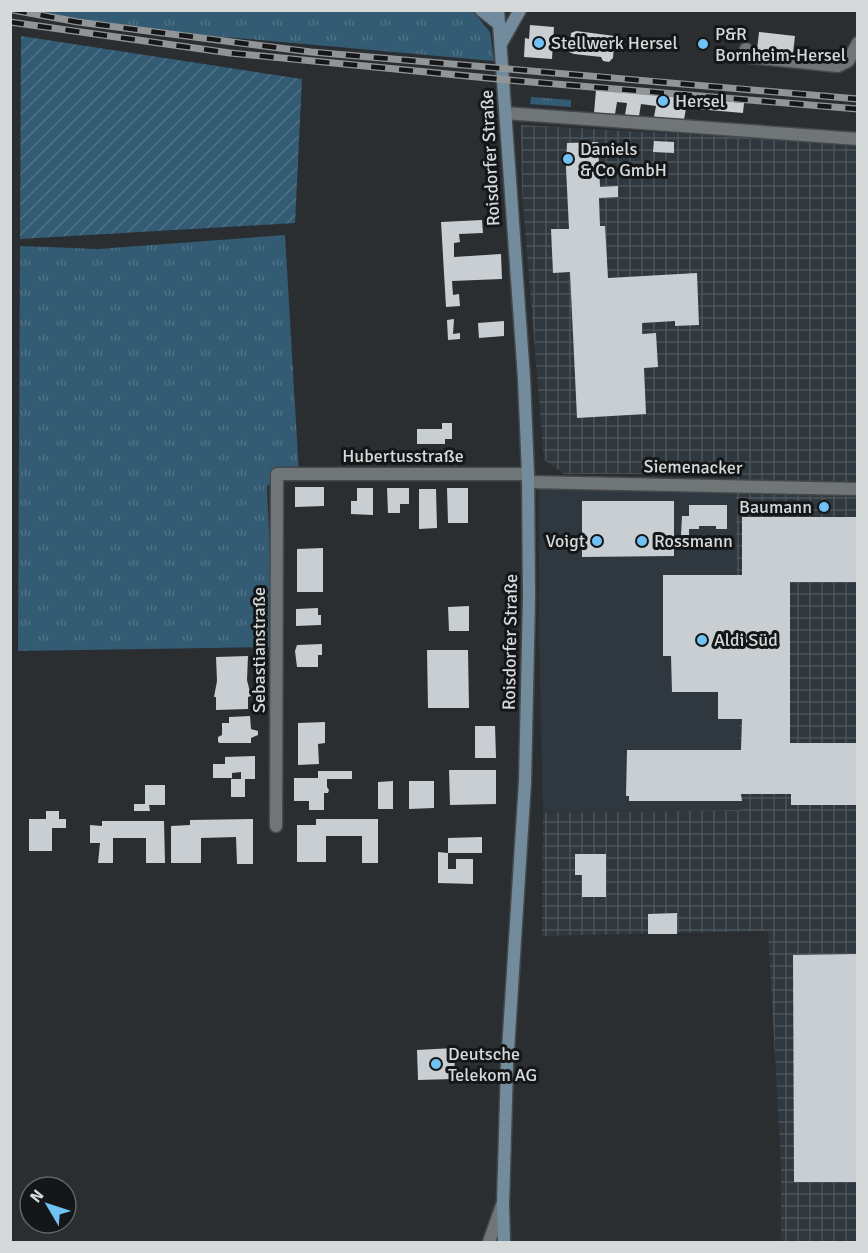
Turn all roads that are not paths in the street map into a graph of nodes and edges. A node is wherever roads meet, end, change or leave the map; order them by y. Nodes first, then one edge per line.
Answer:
1 (481, 10) edge
2 (498, 10) edge
3 (520, 10) edge
4 (500, 25) junction
5 (502, 42) junction
6 (858, 43) edge
7 (746, 49) dead end
8 (506, 113) junction
9 (858, 138) edge
10 (277, 474) joint
11 (528, 478) junction
12 (858, 489) edge
13 (276, 826) dead end
14 (502, 1204) junction
15 (489, 1242) edge
16 (504, 1242) edge

1 - 4 main road
2 - 4 main road, Roisdorfer Straße
3 - 5 main road
4 - 5 main road, Roisdorfer Straße
5 - 8 main road, Roisdorfer Straße
6 - 7 street
8 - 9 street
8 - 11 main road, Roisdorfer Straße
10 - 11 street, Hubertusstraße
10 - 13 street, Sebastianstraße
11 - 12 street, Siemenacker
11 - 14 main road, Roisdorfer Straße
14 - 15 street
14 - 16 main road, Roisdorfer Straße

